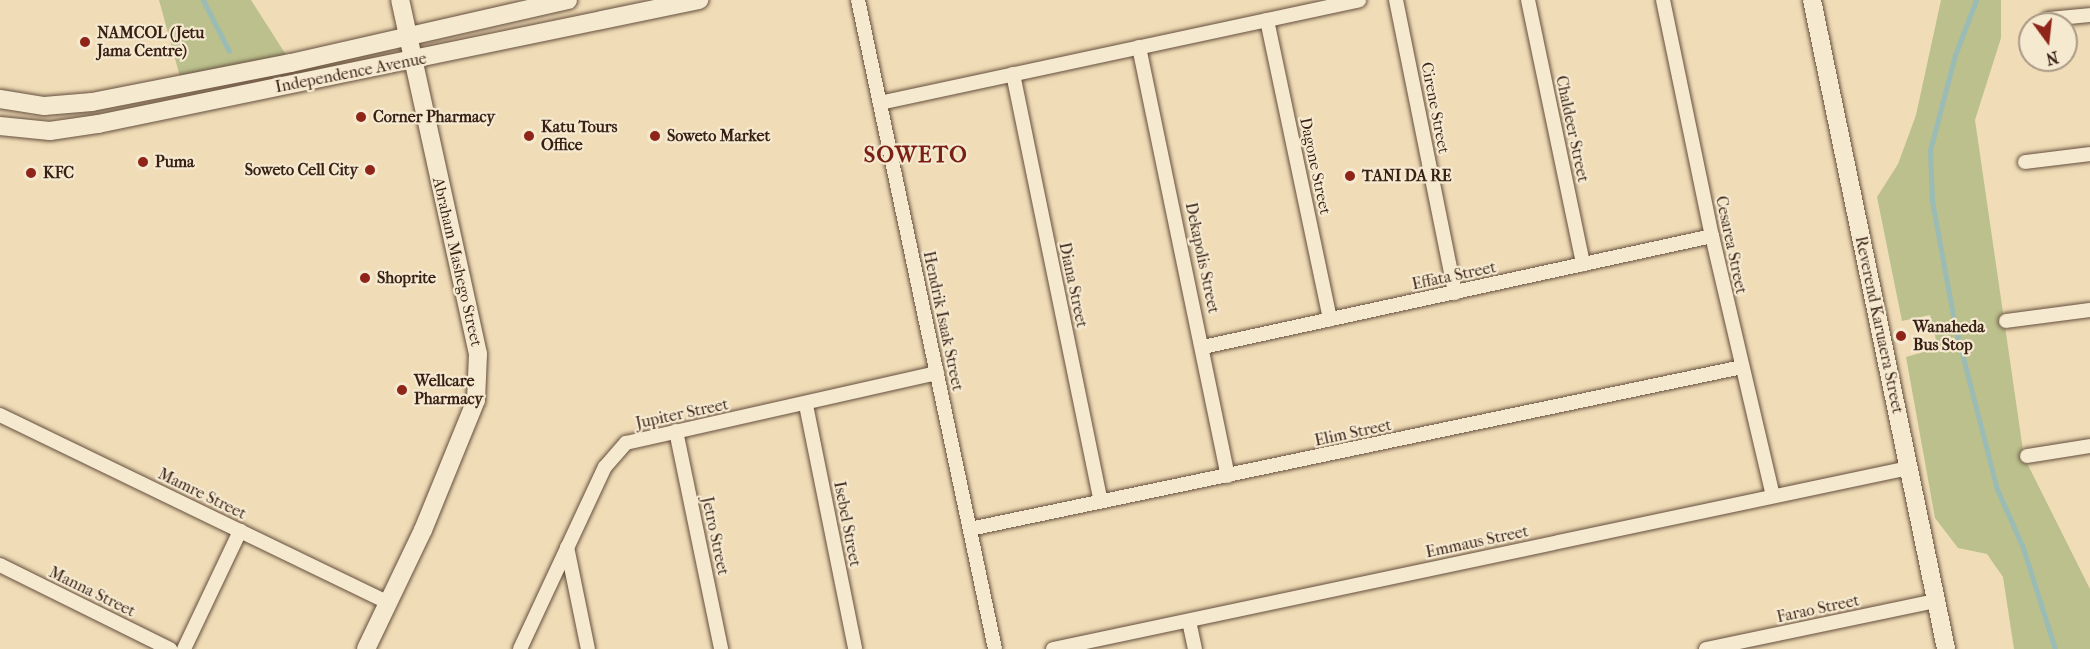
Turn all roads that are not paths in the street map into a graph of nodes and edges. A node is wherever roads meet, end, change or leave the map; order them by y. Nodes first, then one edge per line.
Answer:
1 (400, 0) edge
2 (568, 0) edge
3 (699, 0) edge
4 (858, 0) edge
5 (1359, 0) edge
6 (1396, 0) edge
7 (1528, 0) edge
8 (1663, 0) edge
9 (1812, 0) edge
10 (1267, 20) junction
11 (407, 37) junction
12 (1139, 47) junction
13 (412, 61) junction
14 (1013, 74) junction
15 (0, 99) edge
16 (880, 103) junction
17 (0, 126) edge
18 (2090, 154) edge
19 (2025, 162) dead end
20 (1712, 236) junction
21 (1582, 264) junction
22 (1455, 293) junction
23 (2090, 310) edge
24 (1330, 319) junction
25 (2006, 321) dead end
26 (1203, 347) junction
27 (1742, 367) junction
28 (937, 373) junction
29 (806, 405) junction
30 (0, 415) edge
31 (675, 431) junction
32 (2090, 446) edge
33 (2027, 456) dead end
34 (1908, 468) junction
35 (1228, 476) junction
36 (1773, 496) junction
37 (1101, 501) junction
38 (970, 530) junction
39 (240, 531) junction
40 (567, 547) junction
41 (0, 565) edge
42 (1936, 601) junction
43 (389, 603) junction
44 (1189, 621) junction
45 (170, 649) edge
46 (184, 649) edge
47 (366, 649) edge
48 (520, 649) edge
49 (588, 649) edge
50 (721, 649) edge
51 (855, 649) edge
52 (995, 649) edge
53 (1053, 649) edge
54 (1195, 649) edge
55 (1706, 649) edge
56 (1946, 649) edge

1 - 11 main road, Abraham Mashego Street
2 - 11 main road, Independence Avenue
3 - 13 main road, Independence Avenue
4 - 16 street, Hendrik Isaak Street
5 - 10 street
6 - 22 street, Cirene Street
7 - 21 street, Chaldeer Street
8 - 20 street, Cesarea Street
9 - 34 main road, Reverend Karuaera Street
10 - 12 street
10 - 24 street, Dagone Street
11 - 13 main road, Abraham Mashego Street
11 - 15 main road, Independence Avenue
12 - 14 street
12 - 26 street, Dekapolis Street
13 - 17 main road, Independence Avenue
13 - 43 main road, Abraham Mashego Street
14 - 16 street
14 - 37 street, Diana Street
16 - 28 street, Hendrik Isaak Street
18 - 19 street
20 - 21 street, Effata Street
20 - 27 street, Cesarea Street
21 - 22 street, Effata Street
22 - 24 street, Effata Street
23 - 25 street
24 - 26 street, Effata Street
26 - 35 street, Dekapolis Street
27 - 35 street, Elim Street
27 - 36 street, Cesarea Street
28 - 29 street, Jupiter Street
28 - 38 street, Hendrik Isaak Street
29 - 31 street, Jupiter Street
29 - 51 street, Isebel Street
30 - 39 street, Mamre Street
31 - 40 street, Jupiter Street
31 - 50 street, Jetro Street
32 - 33 street
34 - 36 street, Emmaus Street
34 - 42 main road, Reverend Karuaera Street
35 - 37 street, Elim Street
36 - 44 street, Emmaus Street
37 - 38 street, Elim Street
38 - 52 street, Hendrik Isaak Street
39 - 43 street, Mamre Street
39 - 46 street
40 - 48 street, Jupiter Street
40 - 49 street
41 - 45 street, Manna Street
42 - 55 street, Farao Street
42 - 56 main road, Reverend Karuaera Street
43 - 47 main road, Abraham Mashego Street
44 - 53 street, Emmaus Street
44 - 54 street

